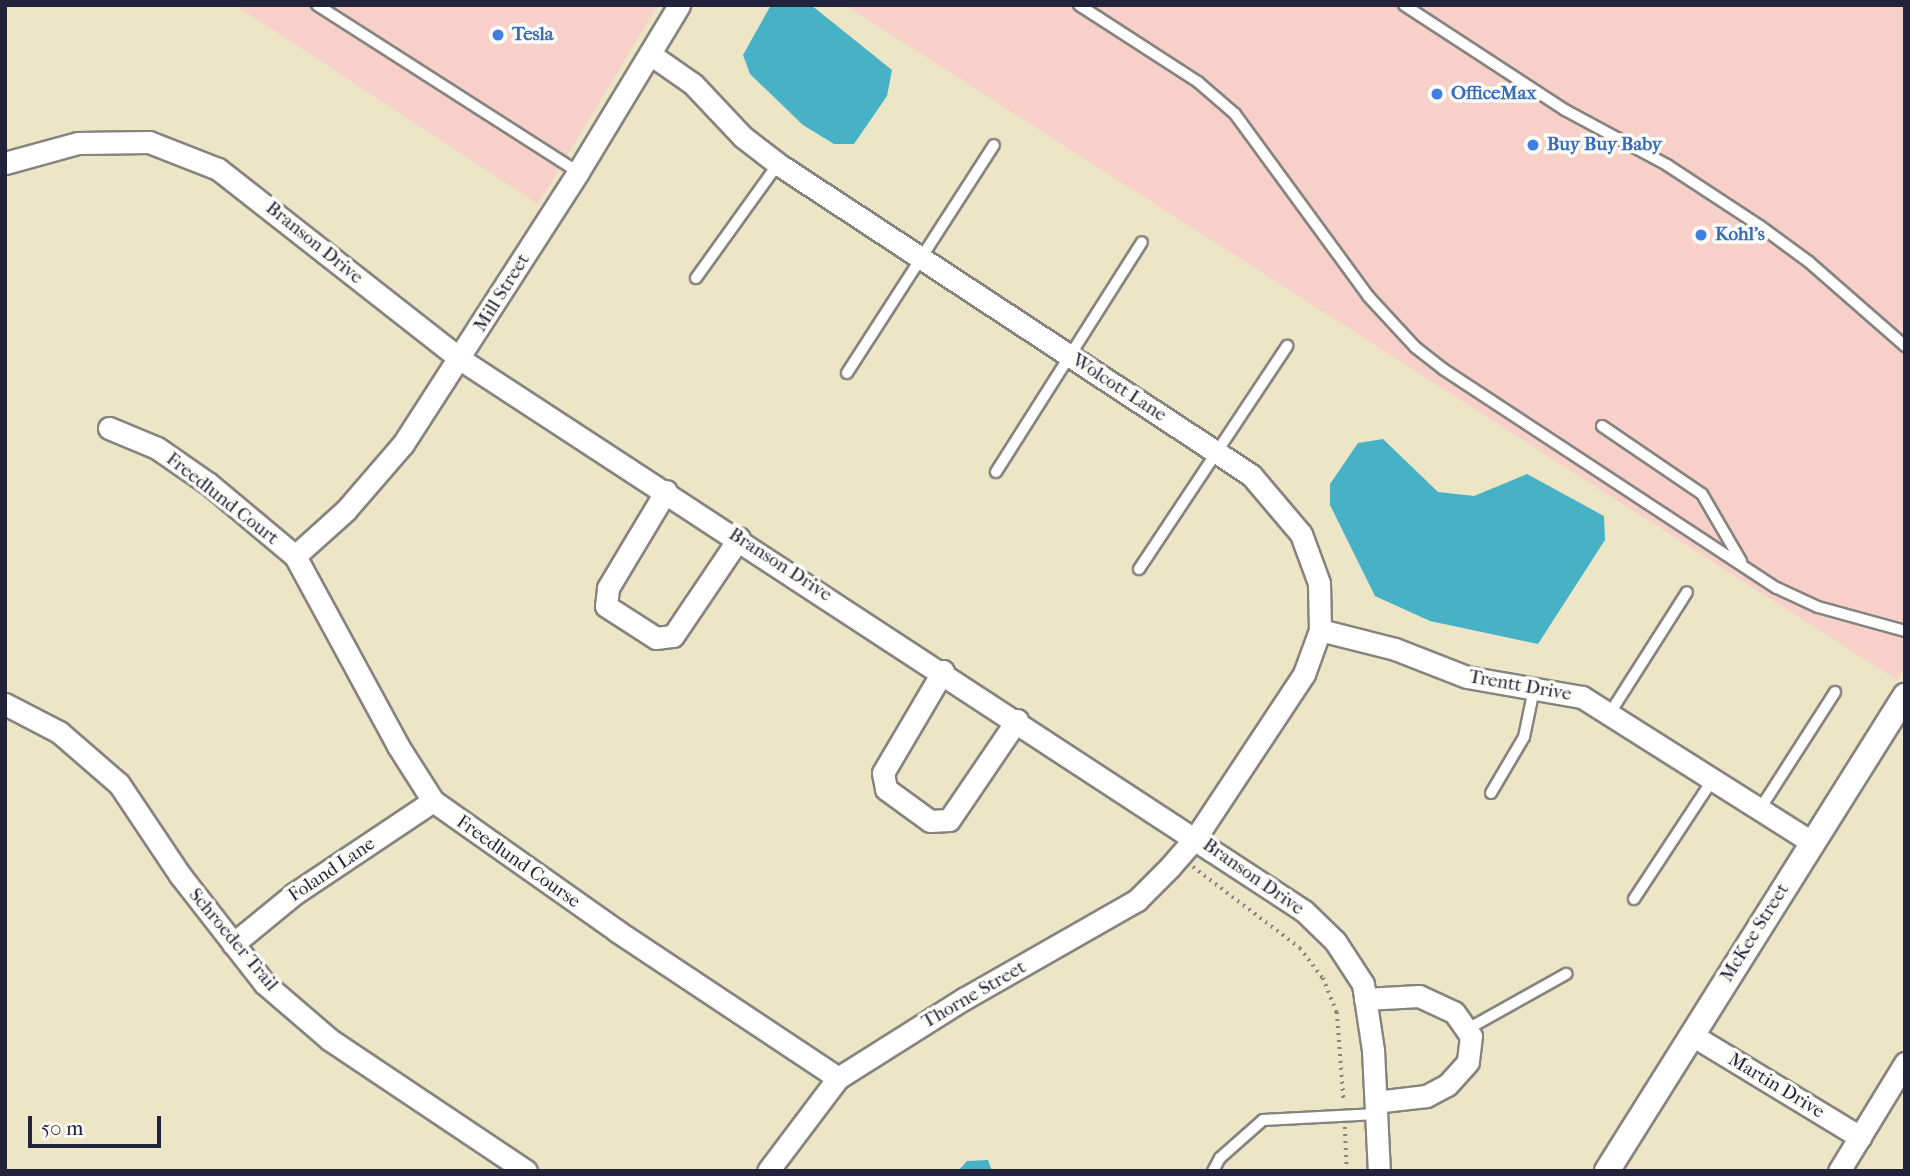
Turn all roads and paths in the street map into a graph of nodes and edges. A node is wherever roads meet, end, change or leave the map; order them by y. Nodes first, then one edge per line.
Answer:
1 (317, 5) edge
2 (679, 5) edge
3 (1079, 5) edge
4 (1404, 5) edge
5 (650, 54) junction
6 (994, 145) dead end
7 (5, 163) edge
8 (778, 164) junction
9 (578, 172) junction
10 (1142, 242) dead end
11 (923, 259) junction
12 (696, 278) dead end
13 (1287, 346) dead end
14 (1905, 346) edge
15 (1070, 356) junction
16 (460, 359) junction
17 (847, 373) dead end
18 (1602, 426) dead end
19 (109, 428) dead end
20 (1217, 452) junction
21 (996, 472) dead end
22 (666, 491) junction
23 (739, 538) junction
24 (295, 556) junction
25 (1139, 569) dead end
26 (1754, 572) junction
27 (1687, 592) dead end
28 (1320, 630) junction
29 (1905, 631) edge
30 (943, 671) junction
31 (1534, 689) junction
32 (1835, 692) dead end
33 (5, 704) edge
34 (1901, 707) edge
35 (1610, 713) junction
36 (1017, 720) junction
37 (1713, 779) junction
38 (1491, 793) dead end
39 (433, 801) junction
40 (1760, 809) junction
41 (1196, 837) junction
42 (1811, 842) junction
43 (1193, 867) dead end
44 (1634, 899) dead end
45 (233, 944) junction
46 (1566, 974) dead end
47 (1365, 999) junction
48 (1466, 1030) junction
49 (1692, 1035) junction
50 (1905, 1063) edge
51 (838, 1078) junction
52 (1377, 1108) junction
53 (1344, 1116) junction
54 (1860, 1137) junction
55 (526, 1171) edge
56 (768, 1171) edge
57 (1213, 1171) edge
58 (1347, 1171) edge
59 (1379, 1171) edge
60 (1607, 1171) edge
61 (1839, 1171) edge

1 - 9 lane
2 - 5 street, Mill Street
3 - 26 lane
4 - 14 lane
5 - 8 street, Wolcott Lane
5 - 9 street, Mill Street
6 - 11 lane
7 - 16 street, Branson Drive
8 - 11 street, Wolcott Lane
8 - 12 lane
9 - 16 street, Mill Street
10 - 15 lane
11 - 15 street, Wolcott Lane
11 - 17 lane
13 - 20 lane
15 - 20 street, Wolcott Lane
15 - 21 lane
16 - 22 street, Branson Drive
16 - 24 street, Mill Street
18 - 26 lane
19 - 24 street, Freedlund Court
20 - 25 lane
20 - 28 street, Wolcott Lane
22 - 23 street, Branson Drive
22 - 23 street
23 - 30 street, Branson Drive
24 - 39 street, Freedlund Course
26 - 29 lane
27 - 35 lane
28 - 31 street, Trentt Drive
28 - 41 street, Wolcott Lane
30 - 36 street, Branson Drive
30 - 36 street
31 - 35 street, Trentt Drive
31 - 38 lane
32 - 40 lane
33 - 45 street, Schroeder Trail
34 - 42 street, McKee Street
35 - 37 street, Trentt Drive
36 - 41 street, Branson Drive
37 - 40 street, Trentt Drive
37 - 44 lane
39 - 45 street, Foland Lane
39 - 51 street, Freedlund Course
40 - 42 street, Trentt Drive
41 - 47 street, Branson Drive
41 - 51 street, Thorne Street
42 - 49 street, McKee Street
43 - 53 path
45 - 55 street, Schroeder Trail
46 - 48 lane
47 - 48 street
47 - 52 street, Branson Drive
48 - 52 street
49 - 54 street, Martin Drive
49 - 60 street, McKee Street
50 - 54 street
51 - 56 street, Thorne Street
52 - 53 lane
52 - 59 street, Branson Drive
53 - 57 lane
53 - 58 path
54 - 61 street

